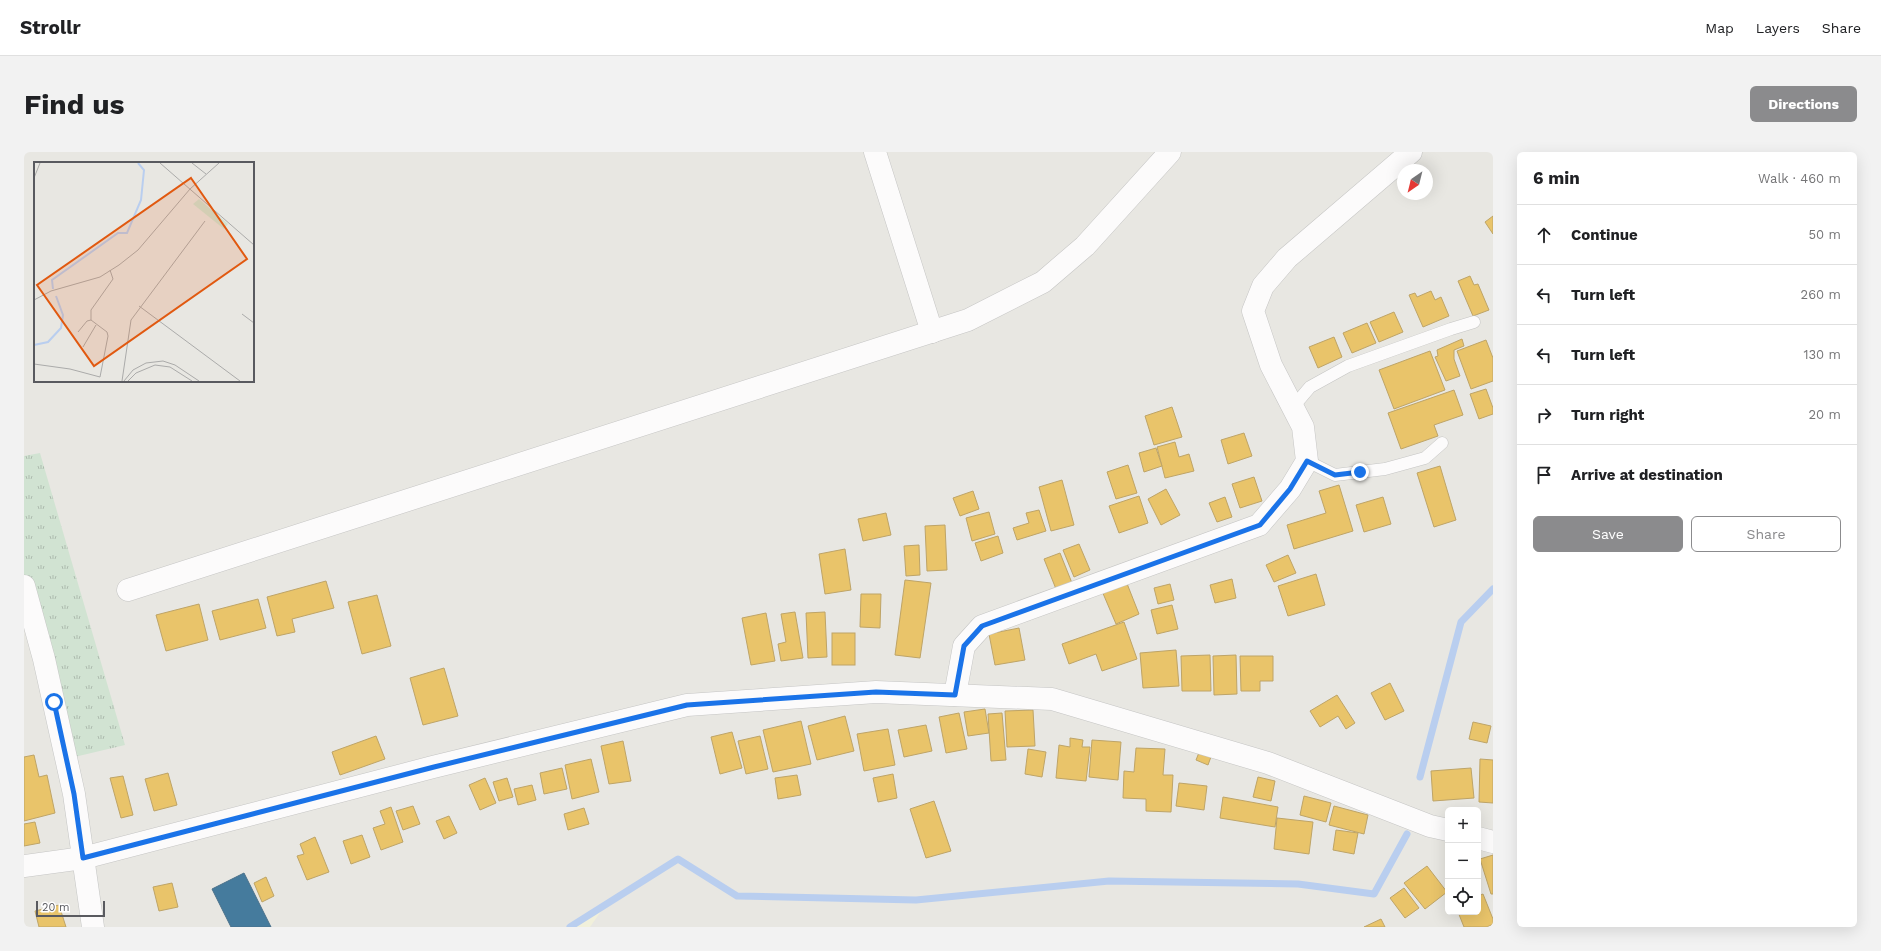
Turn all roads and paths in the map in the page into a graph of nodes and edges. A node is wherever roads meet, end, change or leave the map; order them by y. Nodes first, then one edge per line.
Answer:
1 (874, 152) edge
2 (1170, 152) edge
3 (1411, 152) edge
4 (1474, 322) dead end
5 (932, 332) junction
6 (1293, 408) junction
7 (1442, 443) dead end
8 (1307, 461) junction
9 (24, 586) edge
10 (128, 590) dead end
11 (955, 695) junction
12 (1445, 829) edge
13 (1481, 839) edge
14 (1493, 842) edge
15 (83, 858) junction
16 (24, 866) edge
17 (93, 927) edge

1 - 5 street
2 - 5 street
3 - 6 street
4 - 6 lane
5 - 10 street
6 - 8 street
7 - 8 lane
8 - 11 street
9 - 15 street
11 - 12 street
11 - 15 street
13 - 14 street
15 - 16 street
15 - 17 street

